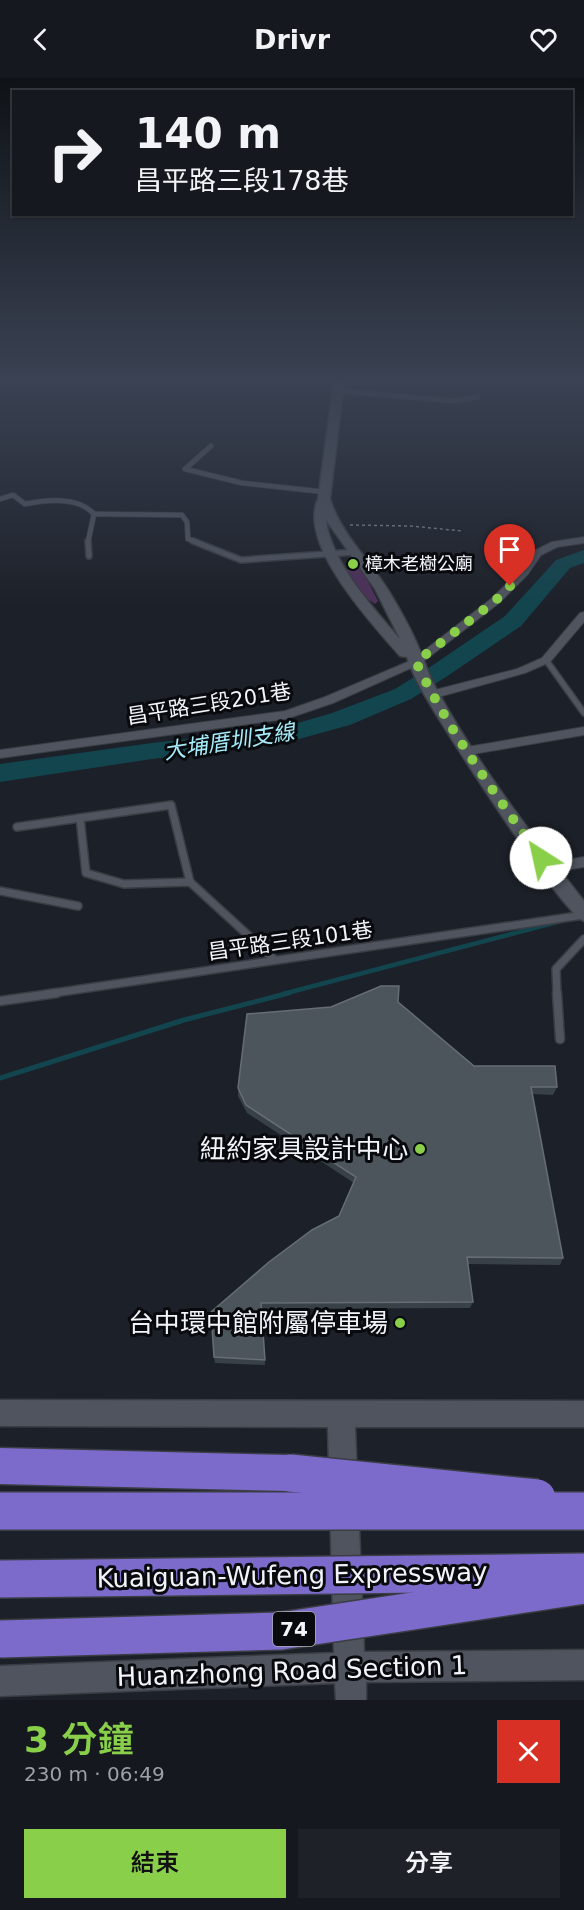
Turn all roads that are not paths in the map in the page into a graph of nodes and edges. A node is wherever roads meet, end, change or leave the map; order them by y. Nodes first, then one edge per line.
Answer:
1 (199, 457) edge
2 (329, 457) edge
3 (324, 496) junction
4 (0, 499) edge
5 (94, 514) junction
6 (584, 540) edge
7 (356, 552) junction
8 (333, 553) junction
9 (89, 556) dead end
10 (584, 615) edge
11 (546, 660) junction
12 (416, 662) junction
13 (431, 695) junction
14 (584, 713) edge
15 (584, 731) edge
16 (467, 751) junction
17 (0, 754) edge
18 (80, 818) junction
19 (17, 827) dead end
20 (584, 862) edge
21 (548, 868) junction
22 (190, 882) junction
23 (0, 891) edge
24 (78, 906) dead end
25 (584, 914) edge
26 (584, 939) edge
27 (275, 960) junction
28 (0, 1001) edge
29 (560, 1039) dead end
30 (0, 1413) edge
31 (341, 1414) junction
32 (584, 1414) edge
33 (0, 1466) edge
34 (584, 1502) edge
35 (0, 1511) edge
36 (584, 1511) edge
37 (584, 1572) edge
38 (0, 1578) edge
39 (584, 1586) edge
40 (0, 1639) edge
41 (584, 1665) edge
42 (350, 1667) junction
43 (0, 1681) edge
44 (351, 1700) edge

1 - 3 lane
2 - 3 street
3 - 7 street
3 - 8 street
4 - 5 lane
5 - 8 lane
5 - 9 lane
6 - 12 street, 昌平路三段201巷
7 - 8 lane
7 - 12 street
8 - 12 street
10 - 11 street
11 - 13 street
11 - 14 lane
12 - 13 street
12 - 17 street, 昌平路三段201巷
13 - 16 street
15 - 16 street
16 - 21 street
18 - 19 lane
18 - 22 lane
18 - 22 lane
20 - 21 street
21 - 25 street
22 - 27 lane
23 - 24 lane
25 - 27 lane, 昌平路三段101巷
26 - 29 lane
27 - 28 lane, 昌平路三段101巷
30 - 31 street
31 - 32 street
31 - 42 street
33 - 34 highway, bridge
35 - 36 highway, bridge
37 - 38 highway, Kuaiguan-Wufeng Expressway, bridge
39 - 40 highway, 74, bridge
41 - 42 street, Huanzhong Road Section 1
42 - 43 street, Huanzhong Road Section 1
42 - 44 street

